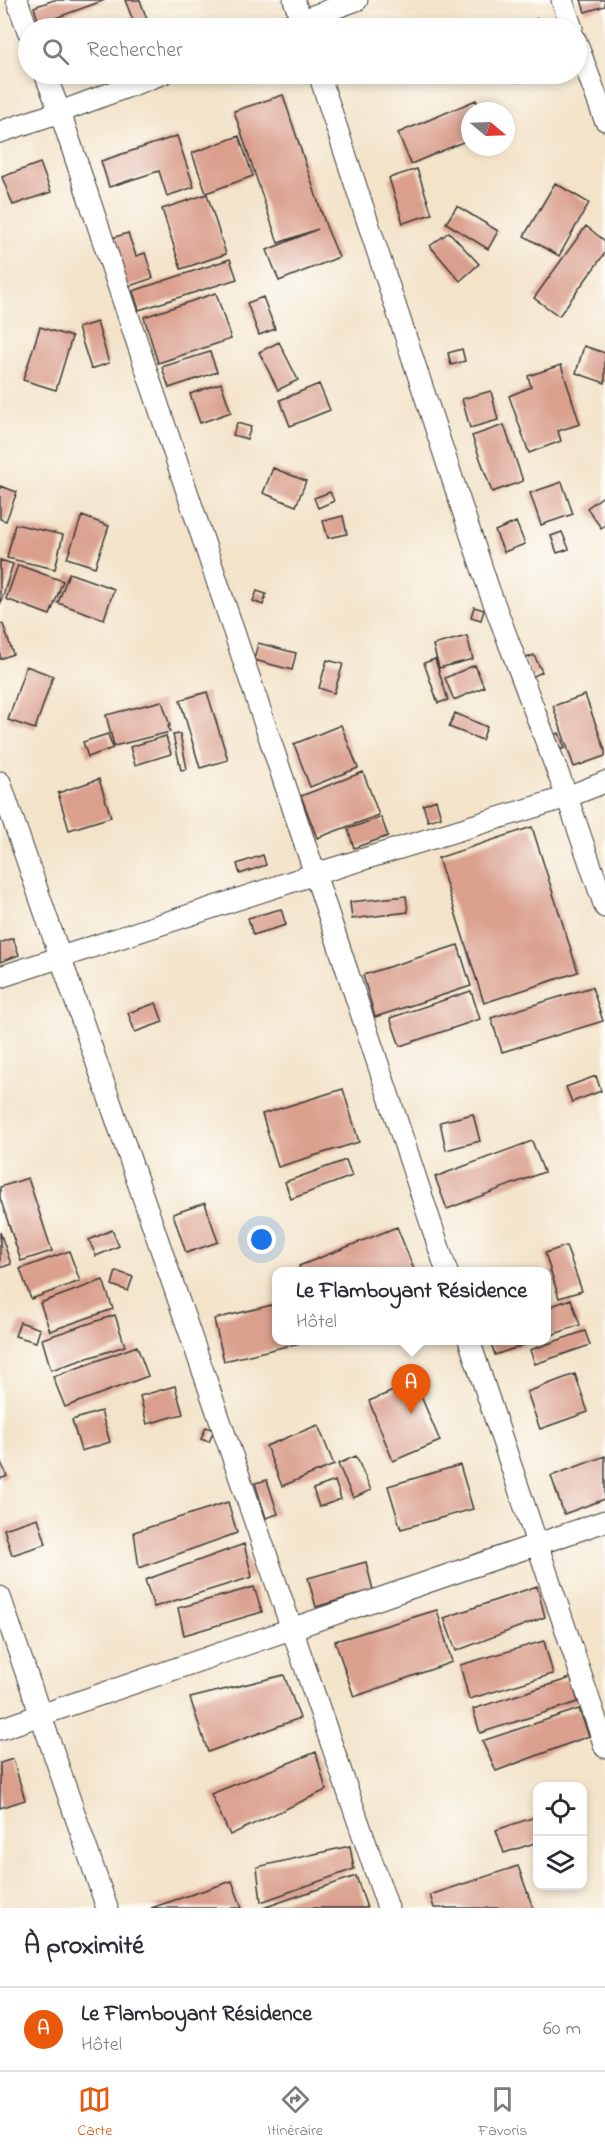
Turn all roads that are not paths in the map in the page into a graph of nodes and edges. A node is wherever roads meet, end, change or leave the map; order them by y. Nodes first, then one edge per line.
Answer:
1 (17, 0) edge
2 (294, 0) edge
3 (357, 0) edge
4 (562, 0) edge
5 (23, 18) edge
6 (301, 18) edge
7 (316, 18) edge
8 (568, 18) edge
9 (587, 71) edge
10 (49, 84) edge
11 (135, 84) edge
12 (322, 84) edge
13 (60, 112) junction
14 (605, 120) edge
15 (0, 132) edge
16 (0, 782) edge
17 (605, 782) edge
18 (567, 797) junction
19 (315, 874) junction
20 (605, 907) edge
21 (60, 957) junction
22 (0, 977) edge
23 (445, 1267) edge
24 (470, 1345) edge
25 (605, 1521) edge
26 (537, 1545) junction
27 (0, 1597) edge
28 (292, 1629) junction
29 (41, 1716) junction
30 (0, 1730) edge
31 (605, 1747) edge
32 (107, 1908) edge
33 (388, 1908) edge

1 - 5 street
2 - 6 street
3 - 7 street
4 - 8 street
9 - 14 street
10 - 13 street
11 - 13 street
12 - 18 street
13 - 15 street
13 - 19 street
16 - 21 street
17 - 18 street
18 - 19 street
18 - 20 street
19 - 21 street
19 - 23 street
21 - 22 street
21 - 28 street
24 - 26 street
25 - 26 street
26 - 28 street
26 - 31 street
27 - 29 street
28 - 29 street
28 - 33 street
29 - 30 street
29 - 32 street

